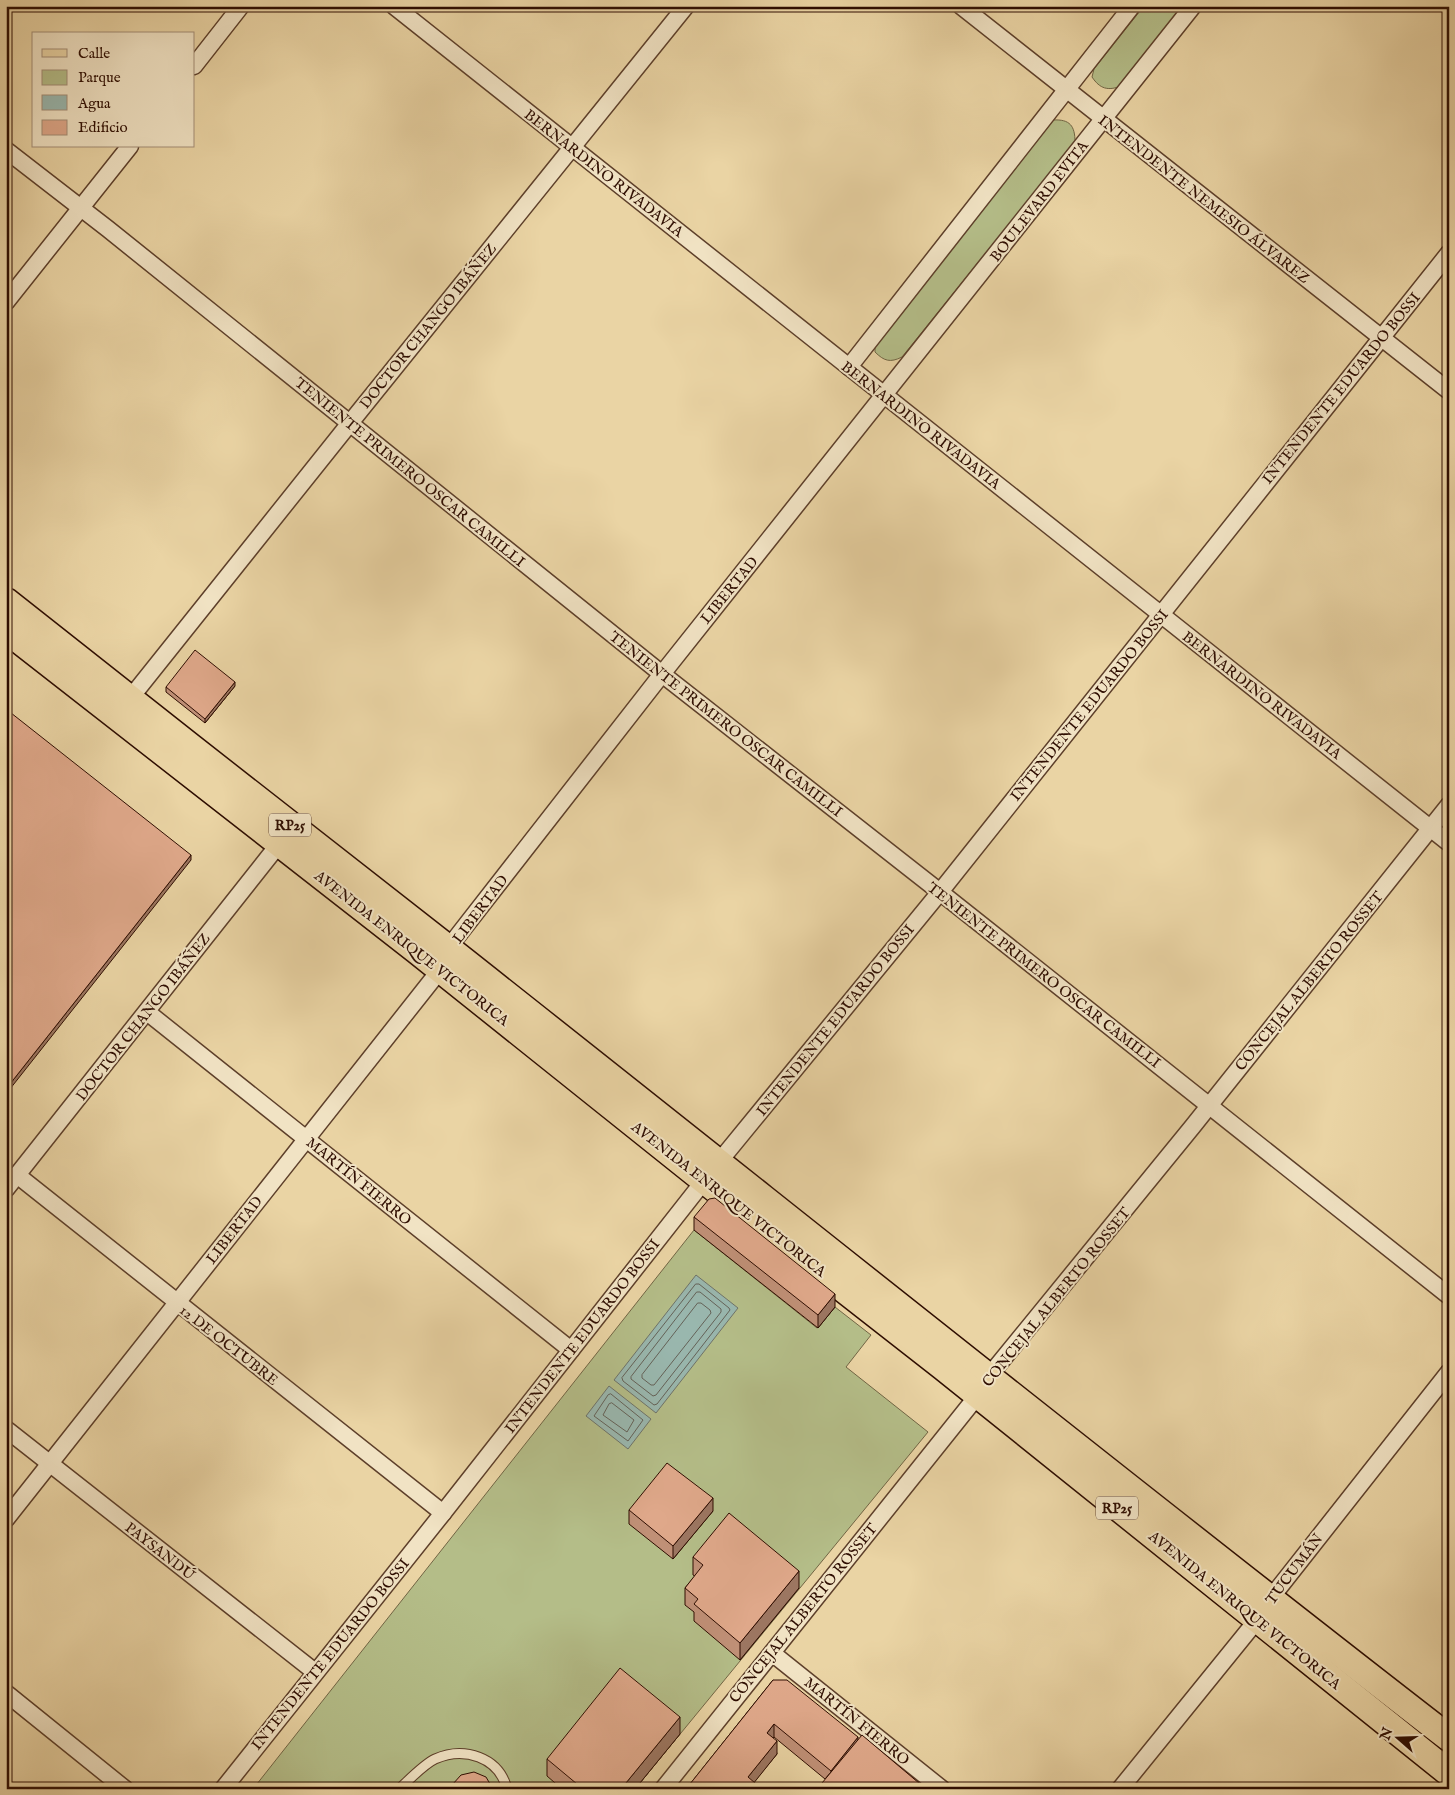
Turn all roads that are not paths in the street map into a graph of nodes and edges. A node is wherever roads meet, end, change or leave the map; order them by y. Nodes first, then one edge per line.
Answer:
1 (241, 6) edge
2 (394, 6) edge
3 (686, 6) edge
4 (961, 6) edge
5 (1132, 6) edge
6 (1194, 6) edge
7 (195, 65) edge
8 (1066, 90) junction
9 (1103, 119) junction
10 (572, 147) junction
11 (128, 148) edge
12 (6, 150) edge
13 (81, 209) junction
14 (1449, 253) edge
15 (6, 302) edge
16 (1381, 337) junction
17 (849, 367) junction
18 (1449, 390) edge
19 (884, 395) junction
20 (350, 423) junction
21 (6, 601) edge
22 (1161, 614) junction
23 (6, 630) edge
24 (662, 674) junction
25 (122, 708) junction
26 (1449, 805) edge
27 (1430, 828) junction
28 (1449, 843) edge
29 (279, 844) junction
30 (940, 892) junction
31 (445, 960) junction
32 (147, 1012) junction
33 (1209, 1106) junction
34 (306, 1139) junction
35 (711, 1172) junction
36 (17, 1176) junction
37 (6, 1189) edge
38 (1449, 1296) edge
39 (176, 1303) junction
40 (571, 1350) junction
41 (1449, 1372) edge
42 (984, 1386) junction
43 (6, 1429) edge
44 (50, 1464) junction
45 (443, 1513) junction
46 (6, 1519) edge
47 (1263, 1610) junction
48 (772, 1653) junction
49 (315, 1672) junction
50 (6, 1693) edge
51 (1449, 1738) edge
52 (1449, 1773) edge
53 (125, 1789) edge
54 (222, 1789) edge
55 (399, 1789) edge
56 (507, 1789) edge
57 (663, 1789) edge
58 (942, 1789) edge
59 (1120, 1789) edge

1 - 7 street
2 - 10 street, BERNARDINO RIVADAVIA
3 - 10 street, DOCTOR CHANGO IBÁÑEZ
4 - 8 street, INTENDENTE NEMESIO ÁLVAREZ
5 - 8 street
6 - 9 street, BOULEVARD EVITA
8 - 9 street, INTENDENTE NEMESIO ÁLVAREZ
8 - 17 street
9 - 16 street, INTENDENTE NEMESIO ÁLVAREZ
9 - 19 street, BOULEVARD EVITA
10 - 17 street, BERNARDINO RIVADAVIA
10 - 20 street, DOCTOR CHANGO IBÁÑEZ
11 - 13 street
12 - 13 street, TENIENTE PRIMERO OSCAR CAMILLI
13 - 15 street
13 - 20 street, TENIENTE PRIMERO OSCAR CAMILLI
14 - 16 street, INTENDENTE EDUARDO BOSSI
16 - 18 street, INTENDENTE NEMESIO ÁLVAREZ
16 - 22 street, INTENDENTE EDUARDO BOSSI
17 - 19 street, BERNARDINO RIVADAVIA
19 - 22 street, BERNARDINO RIVADAVIA
19 - 24 street, LIBERTAD
20 - 24 street, TENIENTE PRIMERO OSCAR CAMILLI
20 - 25 street, DOCTOR CHANGO IBÁÑEZ
21 - 25 main road, AVENIDA ENRIQUE VICTORICA / RP25
22 - 27 street, BERNARDINO RIVADAVIA
22 - 30 street, INTENDENTE EDUARDO BOSSI
23 - 25 main road, AVENIDA ENRIQUE VICTORICA / RP25
24 - 30 street, TENIENTE PRIMERO OSCAR CAMILLI
24 - 31 street, LIBERTAD
25 - 29 main road, AVENIDA ENRIQUE VICTORICA / RP25
25 - 31 main road, AVENIDA ENRIQUE VICTORICA / RP25
26 - 27 street, CONCEJAL ALBERTO ROSSET
27 - 28 street, BERNARDINO RIVADAVIA
27 - 33 street, CONCEJAL ALBERTO ROSSET
29 - 31 main road, AVENIDA ENRIQUE VICTORICA / RP25
29 - 32 street, DOCTOR CHANGO IBÁÑEZ
30 - 33 street, TENIENTE PRIMERO OSCAR CAMILLI
30 - 35 street, INTENDENTE EDUARDO BOSSI
31 - 34 street, LIBERTAD
31 - 35 main road, AVENIDA ENRIQUE VICTORICA / RP25
32 - 34 street, MARTÍN FIERRO
32 - 36 street, DOCTOR CHANGO IBÁÑEZ
33 - 38 street, TENIENTE PRIMERO OSCAR CAMILLI
33 - 42 street, CONCEJAL ALBERTO ROSSET
34 - 39 street, LIBERTAD
34 - 40 street, MARTÍN FIERRO
35 - 40 street, INTENDENTE EDUARDO BOSSI
35 - 42 main road, AVENIDA ENRIQUE VICTORICA / RP25
36 - 37 street, DOCTOR CHANGO IBÁÑEZ
36 - 39 street, 12 DE OCTUBRE
39 - 44 street, LIBERTAD
39 - 45 street, 12 DE OCTUBRE
40 - 45 street, INTENDENTE EDUARDO BOSSI
41 - 47 street, TUCUMÁN
42 - 47 main road, AVENIDA ENRIQUE VICTORICA / RP25
42 - 48 street, CONCEJAL ALBERTO ROSSET
43 - 44 street, PAYSANDÚ
44 - 46 street, LIBERTAD
44 - 49 street, PAYSANDÚ
45 - 49 street, INTENDENTE EDUARDO BOSSI
47 - 51 main road, AVENIDA ENRIQUE VICTORICA / RP25
47 - 52 main road, AVENIDA ENRIQUE VICTORICA / RP25
47 - 59 street, TUCUMÁN
48 - 57 street, CONCEJAL ALBERTO ROSSET
48 - 58 street, MARTÍN FIERRO
49 - 54 street, INTENDENTE EDUARDO BOSSI
50 - 53 street
55 - 56 lane

